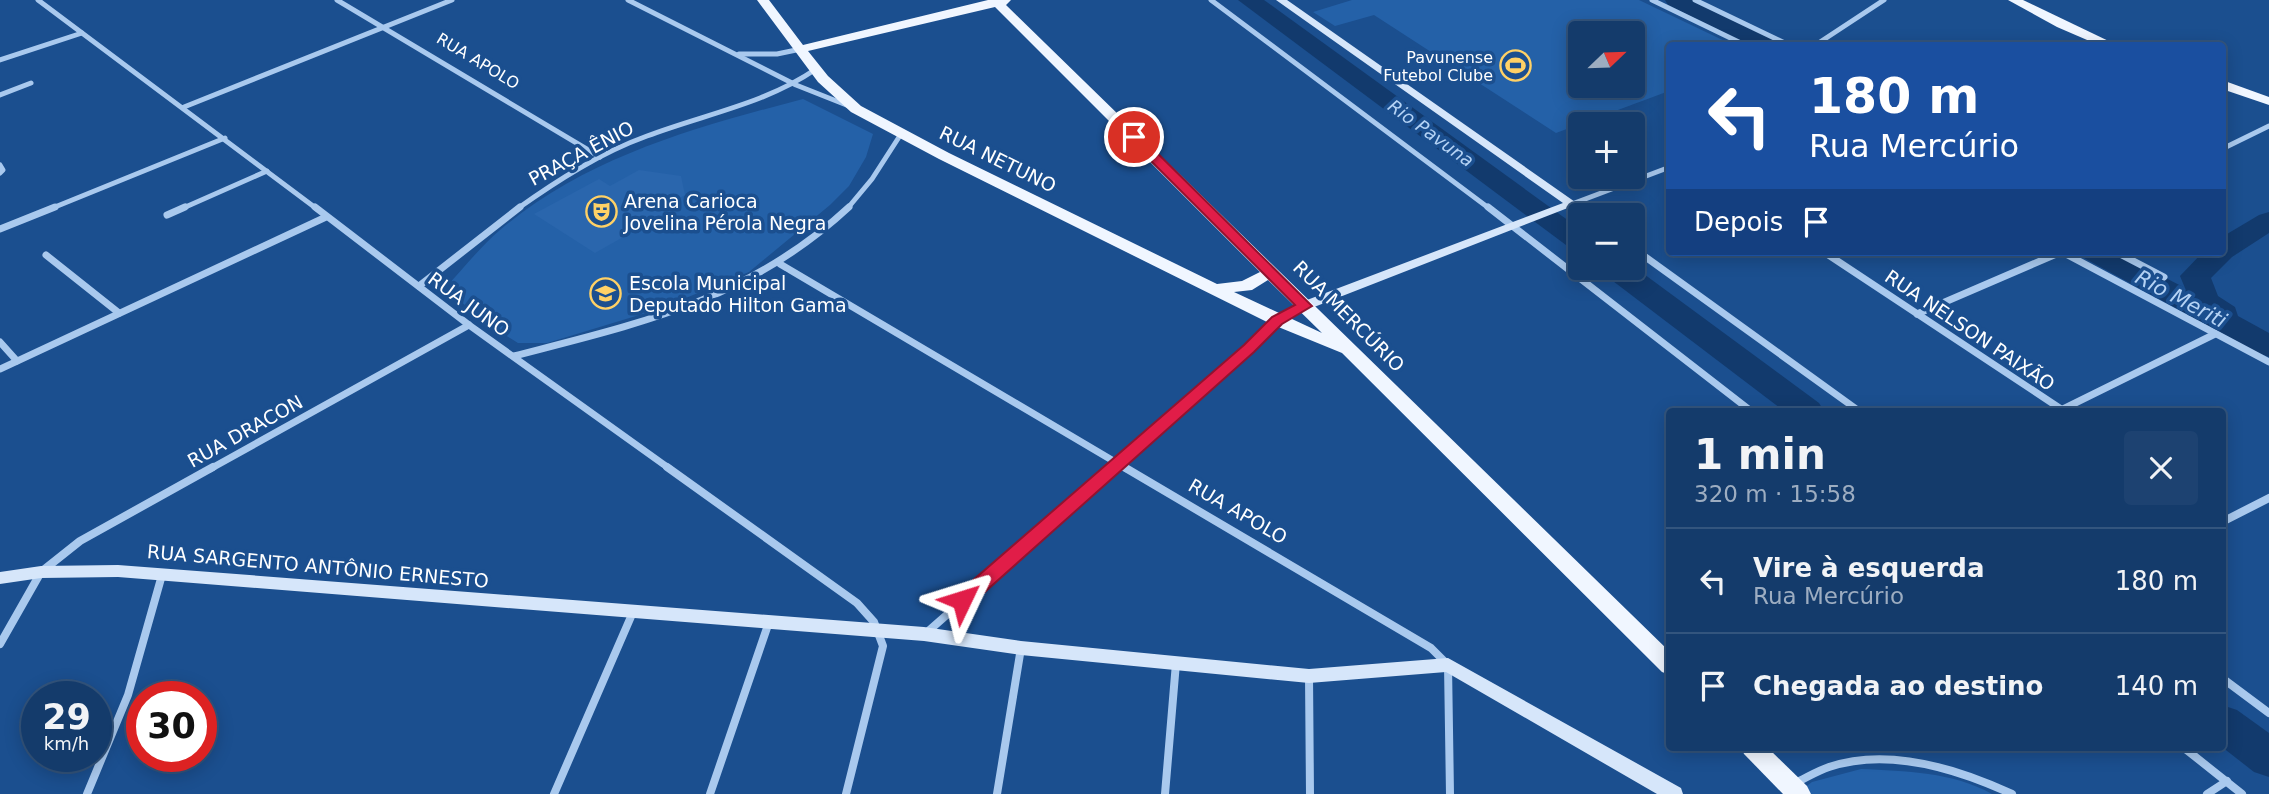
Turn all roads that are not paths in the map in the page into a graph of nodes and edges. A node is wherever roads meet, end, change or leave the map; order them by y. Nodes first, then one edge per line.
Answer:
1 (38, 0) edge
2 (337, 0) edge
3 (452, 0) edge
4 (628, 0) edge
5 (763, 0) edge
6 (1211, 0) edge
7 (1281, 0) edge
8 (1652, 0) edge
9 (1695, 0) edge
10 (1884, 0) edge
11 (2014, 0) edge
12 (999, 1) edge
13 (383, 27) junction
14 (82, 33) junction
15 (1739, 42) edge
16 (1783, 42) edge
17 (1820, 42) edge
18 (2104, 42) edge
19 (801, 49) junction
20 (735, 54) junction
21 (0, 60) edge
22 (816, 69) junction
23 (31, 83) dead end
24 (796, 85) junction
25 (2226, 85) edge
26 (0, 94) edge
27 (2269, 101) edge
28 (184, 107) junction
29 (856, 109) junction
30 (2269, 126) edge
31 (901, 134) junction
32 (225, 138) junction
33 (2226, 147) edge
34 (600, 156) junction
35 (1666, 169) edge
36 (267, 171) junction
37 (1567, 206) junction
38 (167, 215) dead end
39 (326, 217) junction
40 (1516, 225) junction
41 (0, 229) edge
42 (46, 256) dead end
43 (1830, 256) edge
44 (2053, 256) edge
45 (2069, 256) edge
46 (2124, 256) edge
47 (1645, 257) edge
48 (780, 264) junction
49 (1272, 272) junction
50 (2164, 277) dead end
51 (419, 286) junction
52 (1217, 289) junction
53 (1304, 306) junction
54 (119, 313) junction
55 (1917, 314) junction
56 (1277, 320) junction
57 (470, 325) junction
58 (2215, 334) junction
59 (0, 342) edge
60 (1351, 352) junction
61 (514, 356) junction
62 (17, 361) junction
63 (2269, 362) edge
64 (0, 369) edge
65 (1747, 408) edge
66 (1855, 408) edge
67 (2059, 408) edge
68 (2066, 408) edge
69 (1117, 465) junction
70 (2269, 498) edge
71 (2226, 520) edge
72 (41, 572) junction
73 (162, 575) junction
74 (0, 578) edge
75 (633, 612) junction
76 (769, 621) junction
77 (881, 632) junction
78 (924, 634) junction
79 (0, 644) edge
80 (1021, 648) junction
81 (1666, 662) edge
82 (1176, 663) junction
83 (1448, 665) junction
84 (1309, 676) junction
85 (2226, 680) edge
86 (2269, 713) edge
87 (1755, 751) edge
88 (2188, 751) edge
89 (2227, 781) junction
90 (1790, 791) edge
91 (87, 794) edge
92 (554, 794) edge
93 (710, 794) edge
94 (846, 794) edge
95 (997, 794) edge
96 (1165, 794) edge
97 (1310, 794) edge
98 (1450, 794) edge
99 (1674, 794) edge
100 (2012, 794) edge
101 (2207, 794) edge
102 (2242, 794) edge

1 - 14 street, RUA JUNO
2 - 13 street, RUA APOLO
3 - 13 street
4 - 20 street, RUA NETUNO
5 - 19 main road
6 - 40 street
7 - 37 street
8 - 15 street
9 - 16 street
10 - 17 street
11 - 18 main road
12 - 19 main road
12 - 49 main road, RUA MERCÚRIO
13 - 28 street
13 - 34 street, RUA APOLO
14 - 21 street
14 - 28 street, RUA JUNO
19 - 20 street
19 - 22 main road
20 - 24 street, RUA NETUNO
22 - 24 street, PRAÇA ÊNIO
22 - 29 main road
23 - 26 street
24 - 29 street, RUA NETUNO
24 - 34 street, PRAÇA ÊNIO
25 - 27 main road
28 - 32 street, RUA JUNO
29 - 31 main road, RUA NETUNO
30 - 33 street
31 - 48 street
31 - 52 main road, RUA NETUNO
32 - 36 street, RUA JUNO
32 - 41 street
34 - 51 street, PRAÇA ÊNIO
35 - 37 street
36 - 38 street
36 - 39 street, RUA JUNO
37 - 40 street
39 - 51 street, RUA JUNO
39 - 54 street
40 - 53 street
40 - 65 street
42 - 54 street
43 - 55 street, RUA NELSON PAIXÃO
44 - 55 street
45 - 58 street
46 - 50 street
47 - 66 street
48 - 61 street
48 - 69 street, RUA APOLO
49 - 52 main road
49 - 53 main road, RUA MERCÚRIO
51 - 57 street, RUA JUNO
52 - 56 main road, RUA NETUNO
53 - 56 street
53 - 60 main road, RUA MERCÚRIO
54 - 62 street
55 - 67 street, RUA NELSON PAIXÃO
56 - 60 main road, RUA NETUNO
56 - 69 street
57 - 61 street, RUA JUNO
57 - 72 street, RUA DRACON
58 - 63 street
58 - 68 street
59 - 62 street
60 - 81 main road, RUA MERCÚRIO
61 - 77 street, RUA JUNO
62 - 64 street
69 - 78 street
69 - 83 street, RUA APOLO
70 - 71 street
72 - 73 street, RUA SARGENTO ANTÔNIO ERNESTO
72 - 74 street, RUA SARGENTO ANTÔNIO ERNESTO
72 - 79 street
73 - 75 street, RUA SARGENTO ANTÔNIO ERNESTO
73 - 91 street
75 - 76 street, RUA SARGENTO ANTÔNIO ERNESTO
75 - 92 street
76 - 77 street, RUA SARGENTO ANTÔNIO ERNESTO
76 - 93 street
77 - 78 street, RUA SARGENTO ANTÔNIO ERNESTO
77 - 94 street
78 - 80 street, RUA SARGENTO ANTÔNIO ERNESTO
80 - 82 street, RUA SARGENTO ANTÔNIO ERNESTO
80 - 95 street
82 - 84 street, RUA SARGENTO ANTÔNIO ERNESTO
82 - 96 street
83 - 84 street, RUA SARGENTO ANTÔNIO ERNESTO
83 - 98 street
83 - 99 street, RUA APOLO
84 - 97 street
85 - 86 street
87 - 90 main road
88 - 89 street
89 - 101 street
89 - 102 street
90 - 100 street

